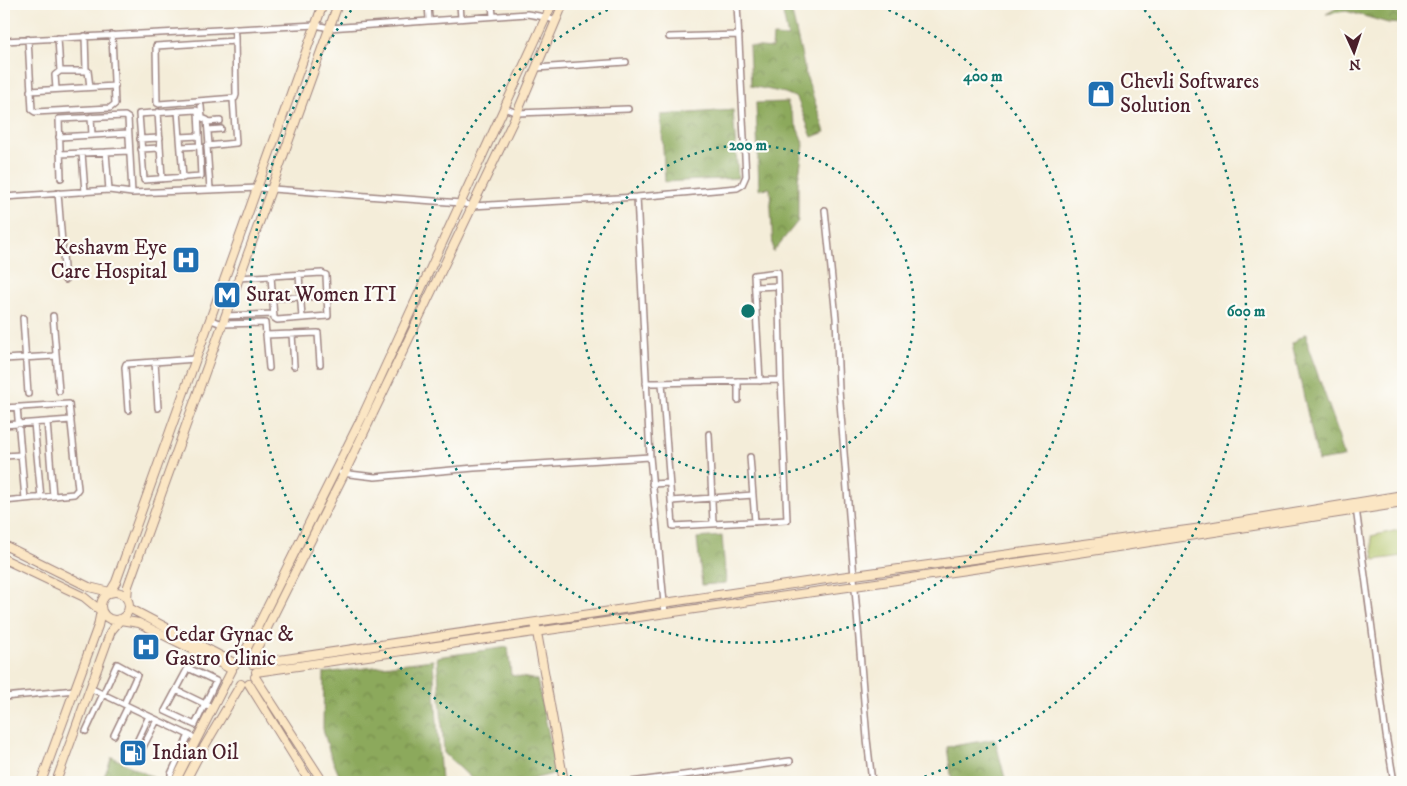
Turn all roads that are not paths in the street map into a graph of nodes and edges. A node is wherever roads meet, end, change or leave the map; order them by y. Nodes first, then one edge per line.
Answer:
1 (323, 4) edge
2 (338, 4) edge
3 (428, 4) edge
4 (460, 4) edge
5 (492, 4) edge
6 (552, 4) edge
7 (563, 4) edge
8 (737, 4) edge
9 (493, 16) junction
10 (546, 17) junction
11 (461, 18) junction
12 (429, 19) junction
13 (556, 21) junction
14 (316, 25) junction
15 (234, 28) junction
16 (329, 28) junction
17 (196, 30) junction
18 (188, 31) junction
19 (739, 34) junction
20 (112, 35) junction
21 (85, 36) junction
22 (669, 37) dead end
23 (58, 38) junction
24 (28, 39) junction
25 (4, 41) edge
26 (235, 41) junction
27 (197, 43) junction
28 (189, 44) junction
29 (626, 62) dead end
30 (536, 68) junction
31 (86, 70) junction
32 (60, 71) junction
33 (115, 86) junction
34 (90, 87) junction
35 (56, 90) junction
36 (30, 91) junction
37 (233, 99) junction
38 (201, 106) dead end
39 (504, 108) junction
40 (628, 108) dead end
41 (178, 111) junction
42 (158, 112) junction
43 (517, 113) junction
44 (91, 117) junction
45 (220, 121) dead end
46 (207, 122) junction
47 (221, 129) dead end
48 (208, 130) junction
49 (128, 133) junction
50 (92, 135) junction
51 (199, 136) junction
52 (59, 137) junction
53 (180, 137) junction
54 (160, 138) junction
55 (140, 139) junction
56 (209, 145) junction
57 (200, 146) junction
58 (181, 147) junction
59 (160, 148) junction
60 (141, 149) junction
61 (129, 151) junction
62 (106, 152) junction
63 (82, 153) junction
64 (60, 154) junction
65 (61, 178) dead end
66 (173, 178) junction
67 (182, 178) junction
68 (162, 179) junction
69 (259, 188) junction
70 (210, 189) junction
71 (271, 189) junction
72 (109, 190) junction
73 (174, 191) junction
74 (85, 192) junction
75 (58, 193) junction
76 (132, 193) junction
77 (4, 197) edge
78 (636, 197) junction
79 (461, 203) junction
80 (472, 206) junction
81 (825, 210) dead end
82 (242, 233) junction
83 (254, 237) junction
84 (299, 274) junction
85 (271, 276) junction
86 (238, 278) junction
87 (65, 280) dead end
88 (778, 286) junction
89 (755, 287) junction
90 (327, 296) junction
91 (300, 297) junction
92 (272, 298) junction
93 (273, 314) junction
94 (53, 316) dead end
95 (22, 318) dead end
96 (302, 318) junction
97 (211, 320) junction
98 (224, 320) junction
99 (292, 334) junction
100 (266, 335) junction
101 (56, 356) junction
102 (25, 358) junction
103 (4, 359) edge
104 (196, 359) junction
105 (155, 362) junction
106 (320, 364) dead end
107 (294, 366) dead end
108 (269, 368) dead end
109 (781, 380) junction
110 (738, 381) junction
111 (760, 381) junction
112 (646, 383) junction
113 (662, 383) junction
114 (58, 391) dead end
115 (28, 394) dead end
116 (738, 400) dead end
117 (4, 408) edge
118 (17, 408) junction
119 (158, 408) dead end
120 (128, 410) dead end
121 (71, 420) junction
122 (47, 422) junction
123 (34, 423) junction
124 (18, 424) junction
125 (4, 425) edge
126 (709, 434) dead end
127 (21, 455) junction
128 (4, 456) edge
129 (650, 457) junction
130 (750, 457) dead end
131 (334, 472) junction
132 (344, 474) junction
133 (669, 483) junction
134 (652, 484) junction
135 (753, 495) junction
136 (1403, 495) edge
137 (53, 496) junction
138 (41, 498) junction
139 (712, 498) junction
140 (25, 499) junction
141 (4, 501) edge
142 (671, 501) junction
143 (1403, 503) edge
144 (1356, 507) junction
145 (755, 522) junction
146 (713, 523) junction
147 (4, 546) edge
148 (4, 559) edge
149 (854, 576) junction
150 (855, 586) junction
151 (110, 592) junction
152 (127, 599) junction
153 (664, 603) junction
154 (129, 608) junction
155 (101, 611) junction
156 (666, 613) junction
157 (120, 620) junction
158 (535, 622) junction
159 (537, 632) junction
160 (251, 663) junction
161 (236, 665) junction
162 (256, 674) junction
163 (245, 684) junction
164 (90, 688) junction
165 (75, 690) junction
166 (176, 690) junction
167 (103, 694) junction
168 (4, 697) edge
169 (205, 704) junction
170 (126, 705) junction
171 (213, 708) junction
172 (149, 716) junction
173 (157, 720) junction
174 (86, 731) dead end
175 (114, 735) dead end
176 (188, 735) junction
177 (198, 739) junction
178 (135, 746) dead end
179 (142, 749) dead end
180 (790, 761) dead end
181 (171, 774) dead end
182 (41, 782) edge
183 (56, 782) edge
184 (175, 782) edge
185 (185, 782) edge
186 (310, 782) edge
187 (323, 782) edge
188 (564, 782) edge
189 (631, 782) edge
190 (872, 782) edge
191 (1394, 782) edge

1 - 14 street
2 - 16 street
3 - 12 street
4 - 11 street
5 - 9 street
6 - 10 street
7 - 13 street
8 - 19 street
9 - 10 street
9 - 11 street
10 - 13 street
10 - 39 street
11 - 12 street
12 - 16 street
13 - 30 street
14 - 15 street
14 - 16 street
14 - 69 street
15 - 17 street
15 - 26 street
16 - 71 street
17 - 18 street
17 - 27 street
18 - 20 street
18 - 28 street
19 - 22 street
19 - 78 street
20 - 21 street
20 - 33 street
21 - 23 street
21 - 31 street
23 - 24 street
23 - 32 street
24 - 25 street
24 - 36 street
26 - 27 street
26 - 37 street
27 - 28 street
28 - 37 street
29 - 30 street
30 - 43 street
31 - 32 street
31 - 34 street
32 - 35 street
33 - 34 street
33 - 36 street
34 - 35 street
35 - 36 street
37 - 56 street
38 - 46 street
39 - 43 street
39 - 79 street
40 - 43 street
41 - 42 street
41 - 51 street
41 - 53 street
42 - 54 street
42 - 55 street
43 - 80 street
44 - 49 street
44 - 50 street
44 - 52 street
45 - 46 street
46 - 48 street
47 - 48 street
48 - 56 street
49 - 50 street
49 - 61 street
50 - 52 street
51 - 53 street
51 - 57 street
52 - 64 street
53 - 58 street
54 - 55 street
54 - 59 street
55 - 60 street
56 - 70 street
57 - 58 street
57 - 67 street
58 - 67 street
59 - 60 street
59 - 68 street
60 - 68 street
61 - 62 street
61 - 76 street
62 - 63 street
62 - 72 street
63 - 64 street
63 - 74 street
64 - 65 street
66 - 67 street
66 - 68 street
66 - 73 street
69 - 70 street
69 - 71 street
69 - 82 street
70 - 73 street
71 - 79 street
71 - 83 street
72 - 74 street
72 - 76 street
73 - 76 street
74 - 75 street
75 - 77 street
75 - 87 street
78 - 80 street
78 - 112 street
79 - 80 street
79 - 131 street
80 - 132 street
81 - 149 street
82 - 83 street
82 - 97 street
83 - 86 street
84 - 85 street
84 - 90 street
84 - 91 street
85 - 86 street
85 - 92 street
86 - 98 street
88 - 89 street
88 - 89 street
88 - 109 street
89 - 111 street
90 - 91 street
90 - 96 street
91 - 92 street
91 - 96 street
92 - 93 street
93 - 96 street
93 - 98 street
94 - 101 street
95 - 102 street
97 - 98 street
97 - 104 street
98 - 100 street
98 - 152 street
99 - 100 street
99 - 106 street
99 - 107 street
100 - 108 street
101 - 102 street
101 - 114 street
102 - 103 street
102 - 115 street
104 - 105 street
104 - 151 street
105 - 119 street
105 - 120 street
109 - 111 street
109 - 145 street
110 - 111 street
110 - 113 street
110 - 116 street
112 - 113 street
112 - 129 street
113 - 133 street
117 - 118 street
118 - 121 street
118 - 124 street
121 - 122 street
121 - 137 street
122 - 123 street
122 - 137 street
123 - 124 street
123 - 138 street
124 - 125 street
124 - 127 street
126 - 139 street
127 - 128 street
127 - 140 street
129 - 132 street
129 - 134 street
130 - 135 street
131 - 132 street
131 - 161 street
132 - 160 street
133 - 134 street
133 - 142 street
134 - 153 street
135 - 139 street
135 - 145 street
136 - 144 street
137 - 138 street
138 - 140 street
139 - 142 street
139 - 146 street
140 - 141 street
142 - 146 street
143 - 144 street
144 - 149 street
144 - 150 street
144 - 191 street
145 - 146 street
147 - 151 street
148 - 155 street
149 - 150 street
149 - 153 street
150 - 156 street
150 - 190 street
151 - 152 street
151 - 155 street
152 - 154 street
153 - 156 street
153 - 158 street
154 - 157 street
154 - 161 street
155 - 157 street
155 - 165 street
156 - 159 street
157 - 161 street
157 - 164 street
158 - 159 street
158 - 160 street
159 - 162 street
159 - 188 street
160 - 161 street
160 - 162 street
161 - 163 street
161 - 171 street
162 - 163 street
162 - 187 street
163 - 185 street
163 - 186 street
164 - 167 street
164 - 183 street
165 - 168 street
165 - 182 street
166 - 169 street
166 - 169 street
166 - 169 street
167 - 170 street
167 - 170 street
167 - 174 street
169 - 171 street
170 - 172 street
170 - 175 street
171 - 177 street
172 - 173 street
172 - 178 street
173 - 176 street
173 - 179 street
176 - 177 street
176 - 181 street
177 - 184 street
180 - 189 street

